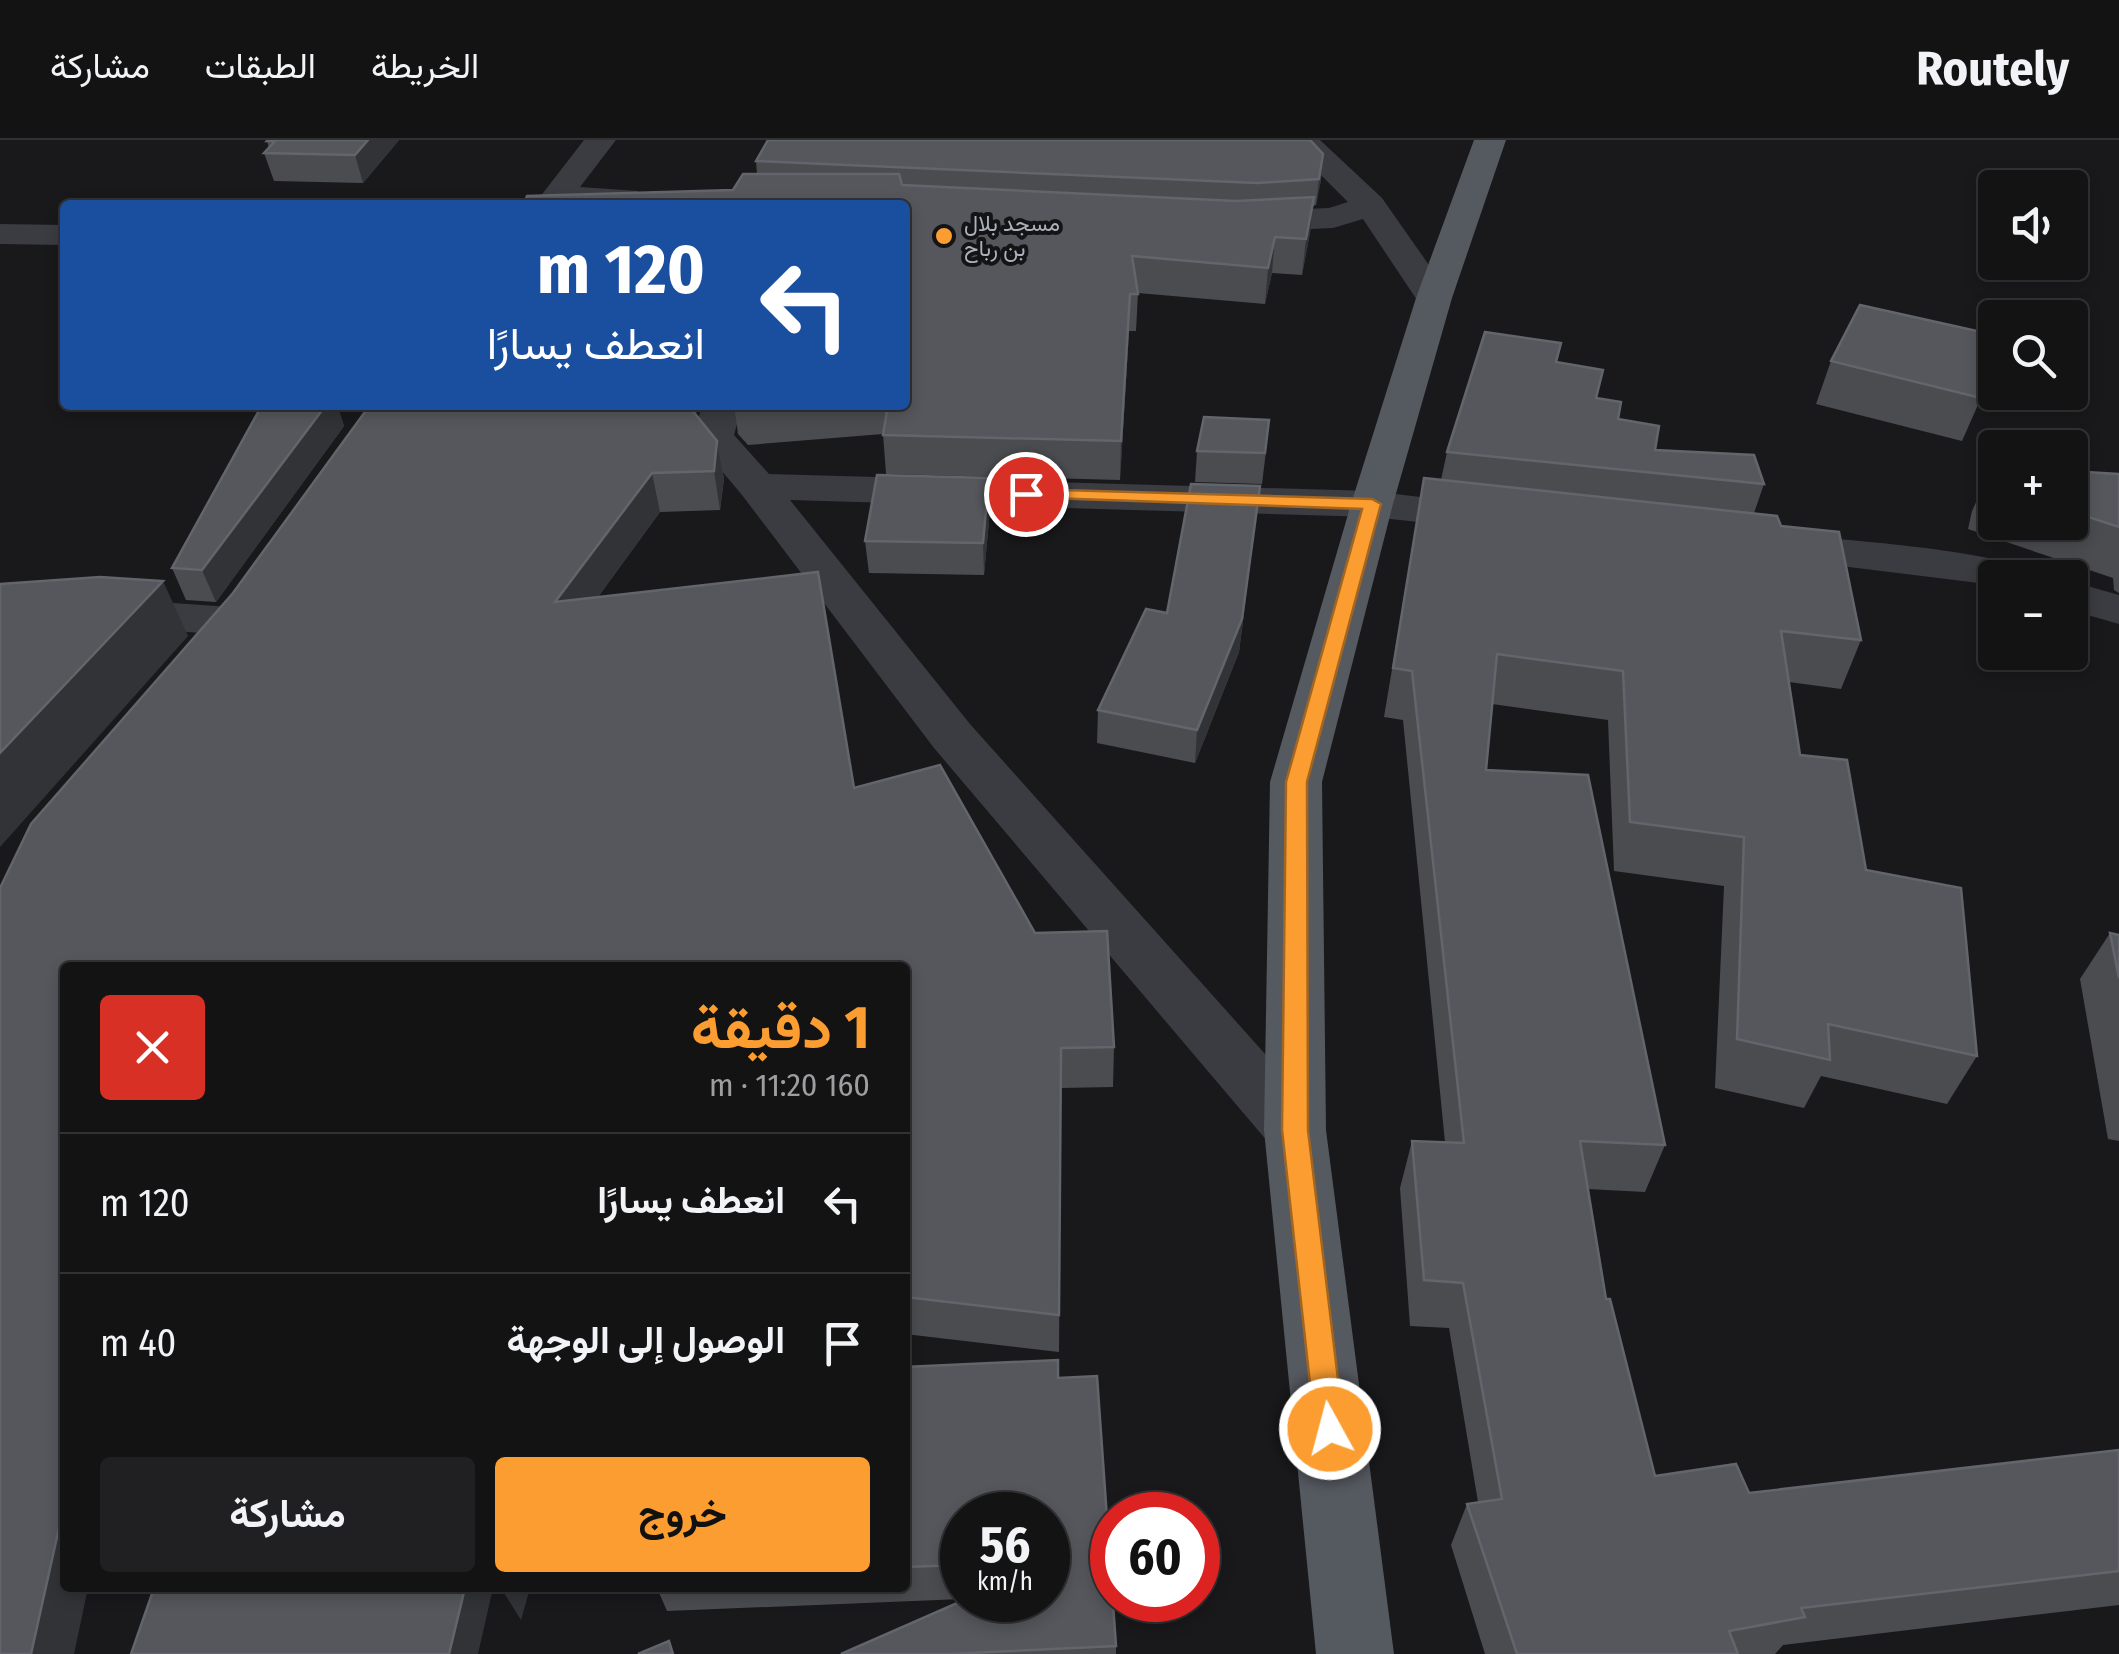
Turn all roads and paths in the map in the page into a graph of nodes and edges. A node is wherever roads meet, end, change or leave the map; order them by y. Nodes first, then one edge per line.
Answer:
1 (600, 140) edge
2 (1302, 140) edge
3 (1490, 140) edge
4 (648, 198) edge
5 (552, 200) edge
6 (583, 200) edge
7 (1370, 205) junction
8 (1204, 219) edge
9 (0, 234) edge
10 (60, 234) edge
11 (1434, 298) junction
12 (721, 410) edge
13 (757, 486) junction
14 (1372, 504) junction
15 (1528, 520) edge
16 (1722, 541) edge
17 (1978, 568) edge
18 (2088, 600) edge
19 (2119, 610) edge
20 (0, 612) edge
21 (192, 666) edge
22 (1295, 1130) junction
23 (1356, 1654) edge

1 - 5 street
2 - 7 street
3 - 11 main road
4 - 6 street
7 - 8 street
7 - 11 street
9 - 10 street
11 - 14 main road
12 - 13 street
13 - 14 street
13 - 22 street
14 - 15 street
14 - 22 main road
16 - 17 street
18 - 19 street
20 - 21 street
22 - 23 main road

